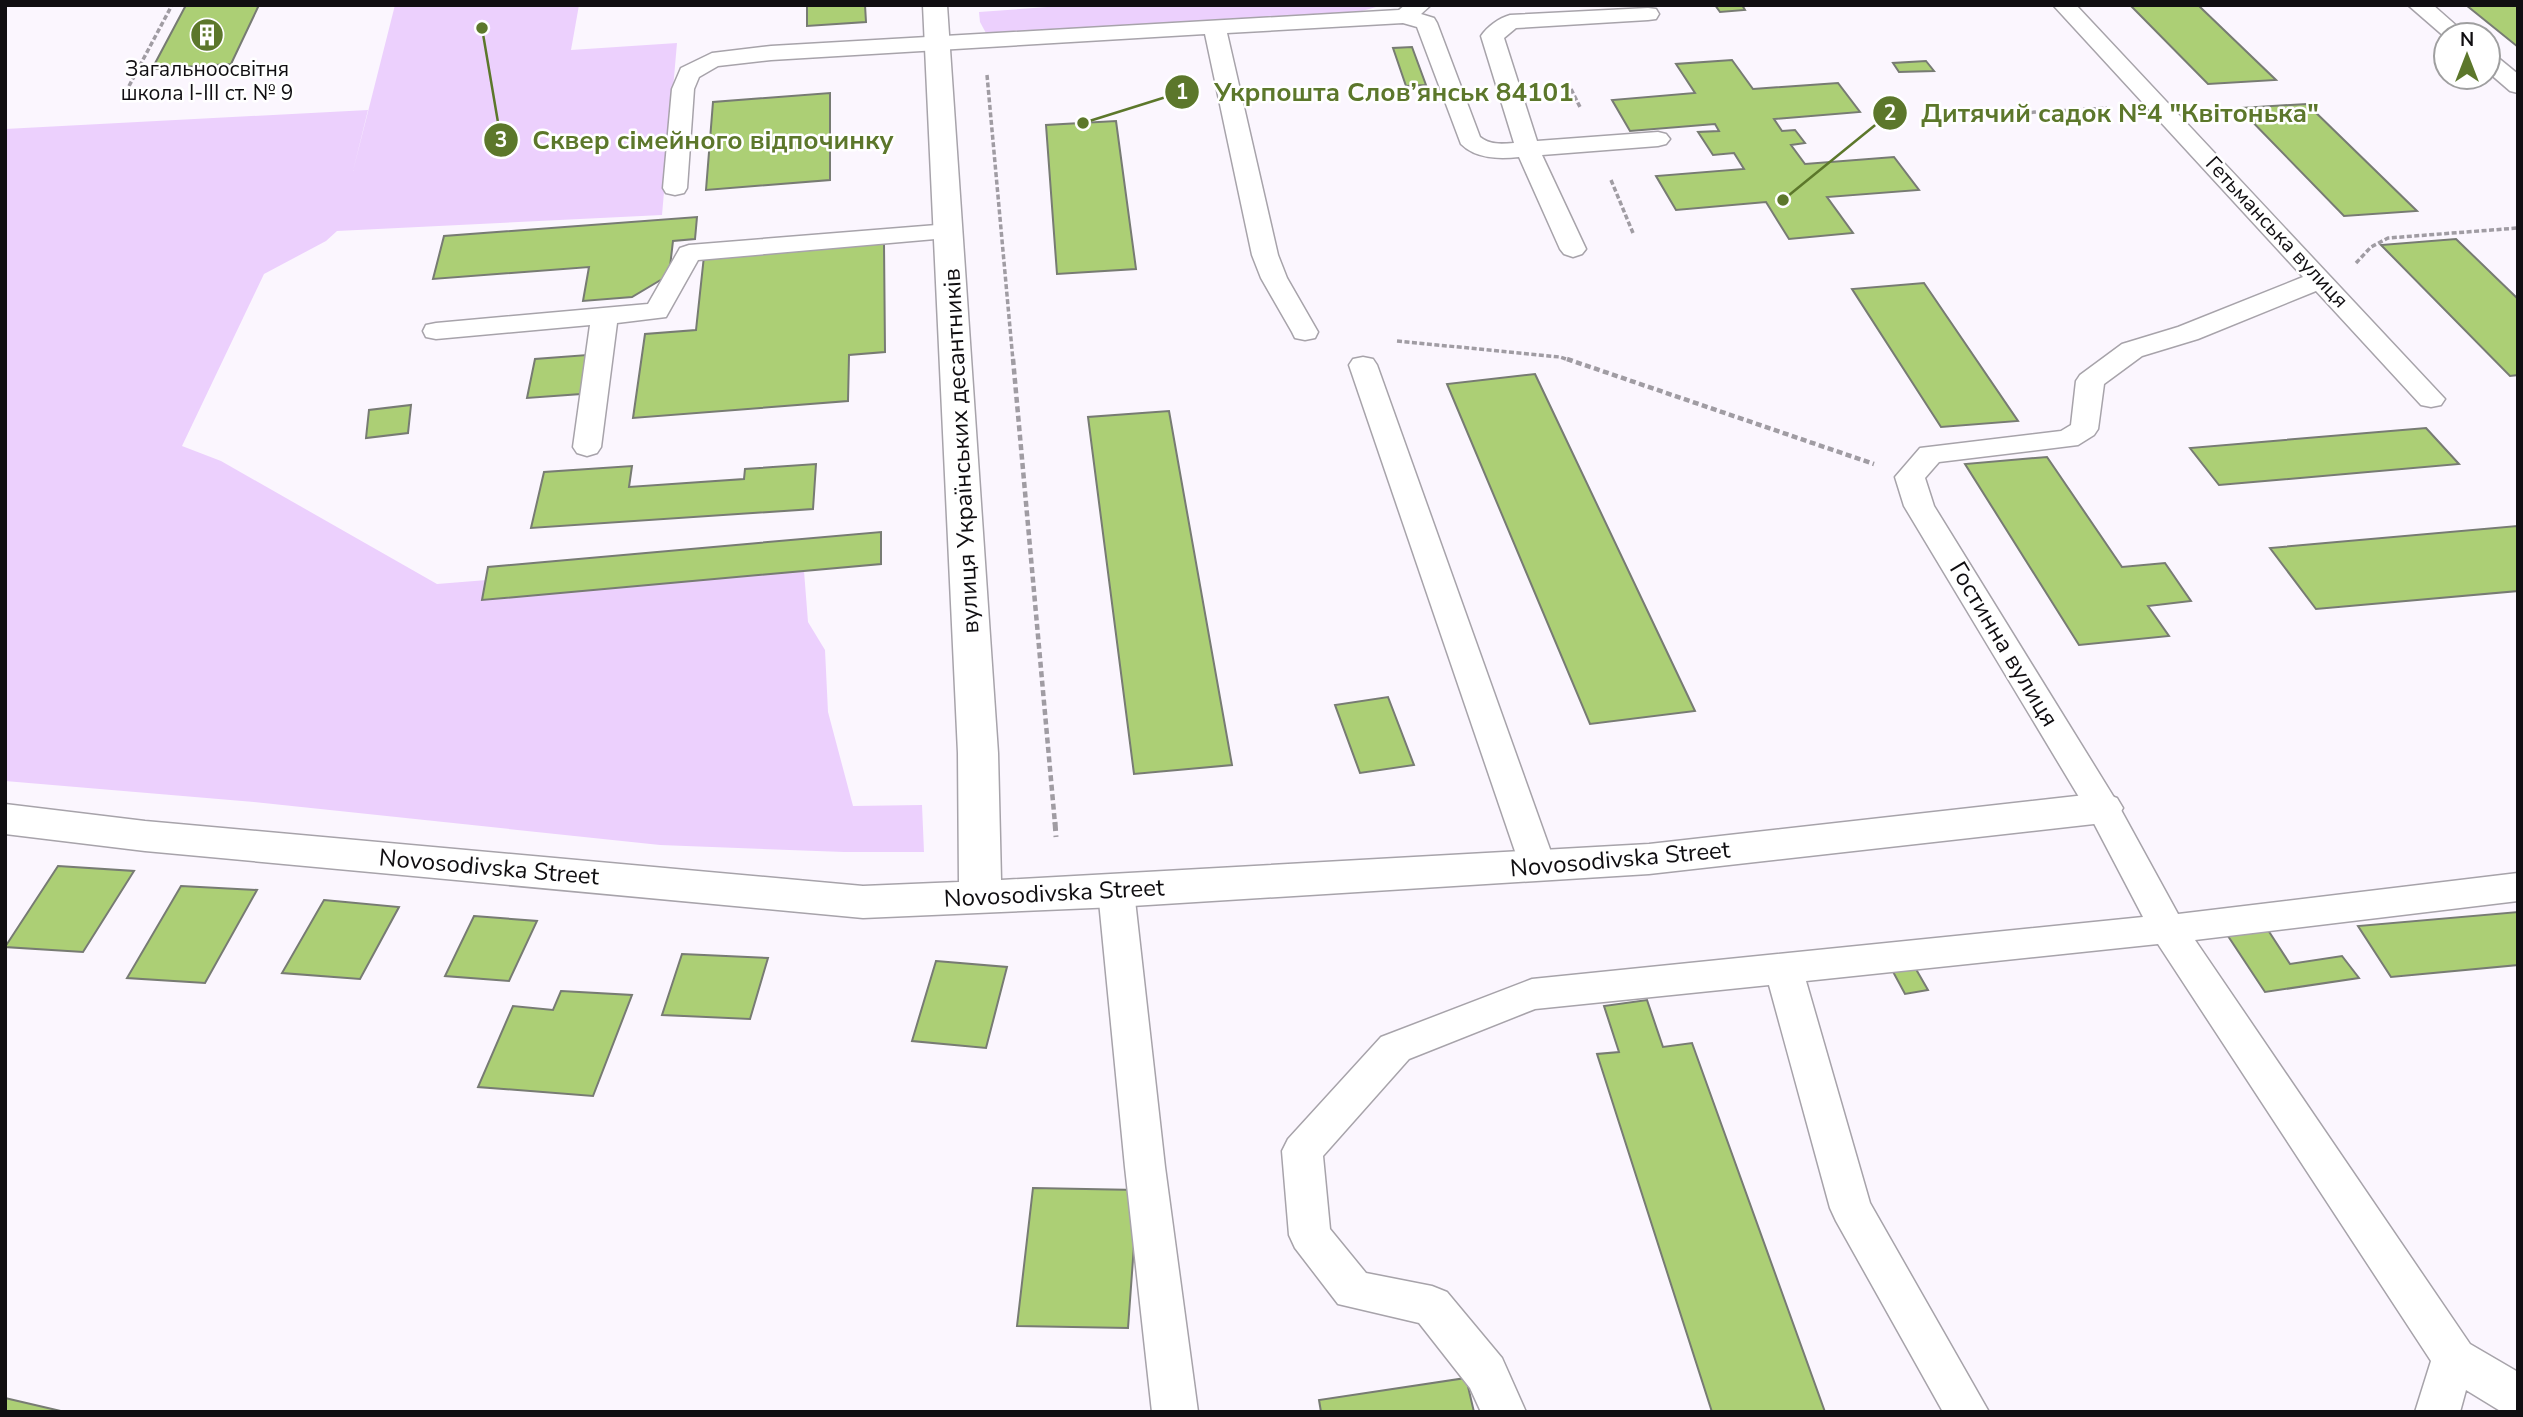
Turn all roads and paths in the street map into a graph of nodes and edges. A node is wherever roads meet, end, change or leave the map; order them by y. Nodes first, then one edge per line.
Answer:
1 (172, 5) edge
2 (935, 5) edge
3 (2064, 5) edge
4 (2419, 5) edge
5 (1412, 11) edge
6 (1648, 14) dead end
7 (2439, 21) edge
8 (1215, 28) junction
9 (984, 42) junction
10 (936, 44) junction
11 (2502, 73) edge
12 (128, 86) dead end
13 (2518, 86) edge
14 (2158, 106) junction
15 (1986, 115) dead end
16 (1658, 139) dead end
17 (1527, 148) junction
18 (675, 188) dead end
19 (2518, 228) edge
20 (949, 232) junction
21 (1573, 249) dead end
22 (2321, 279) junction
23 (605, 316) junction
24 (436, 331) dead end
25 (1305, 332) dead end
26 (1386, 340) dead end
27 (1363, 365) dead end
28 (2431, 399) dead end
29 (587, 447) dead end
30 (1910, 477) junction
31 (2103, 808) junction
32 (5, 819) edge
33 (1056, 837) dead end
34 (1538, 866) junction
35 (2518, 887) edge
36 (1115, 891) junction
37 (980, 897) junction
38 (2168, 929) junction
39 (1783, 967) junction
40 (2454, 1358) junction
41 (2518, 1397) edge
42 (1175, 1412) edge
43 (1504, 1412) edge
44 (1967, 1412) edge
45 (2437, 1412) edge

1 - 12 path
2 - 10 street, вулиця Українських десантників
3 - 14 lane, Гетьманська вулиця
4 - 7 lane
5 - 8 lane
5 - 17 lane
6 - 17 lane
8 - 9 lane
8 - 25 lane
9 - 10 lane
9 - 33 path
10 - 18 lane
10 - 20 street, вулиця Українських десантників
11 - 13 lane
14 - 15 path
14 - 22 lane, Гетьманська вулиця
16 - 17 lane
17 - 21 lane
19 - 22 path
20 - 23 lane
20 - 37 street, вулиця Українських десантників
22 - 28 lane, Гетьманська вулиця
22 - 30 lane
23 - 24 lane
23 - 29 lane
26 - 30 path
27 - 34 lane
30 - 31 lane, Гостинна вулиця
31 - 34 street, Novosodivska Street
31 - 38 lane, Гостинна вулиця
32 - 37 street, Novosodivska Street
34 - 36 street, Novosodivska Street
35 - 38 lane
36 - 37 street, Novosodivska Street
36 - 42 lane
38 - 39 lane
38 - 40 lane, Гостинна вулиця
39 - 43 lane
39 - 44 lane
40 - 41 lane
40 - 45 lane

